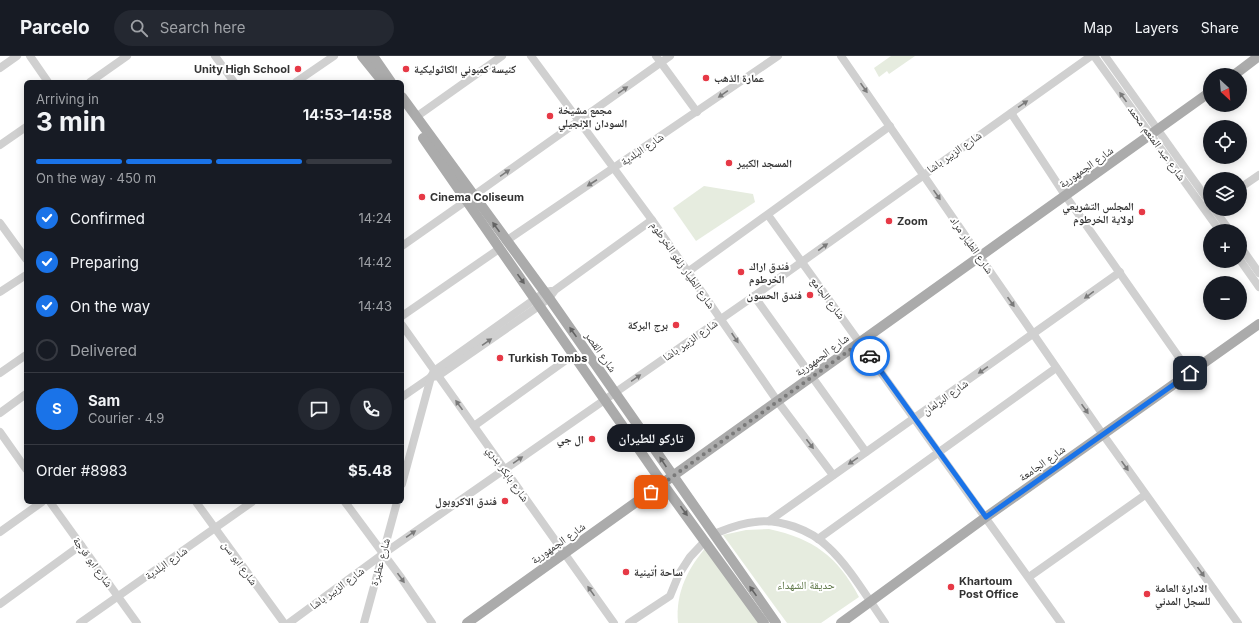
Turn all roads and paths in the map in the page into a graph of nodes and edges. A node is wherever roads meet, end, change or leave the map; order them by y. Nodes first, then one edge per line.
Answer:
1 (17, 56) edge
2 (30, 56) edge
3 (127, 56) edge
4 (215, 56) edge
5 (334, 56) edge
6 (362, 56) edge
7 (373, 56) edge
8 (502, 56) edge
9 (531, 56) edge
10 (670, 56) edge
11 (778, 56) edge
12 (841, 56) edge
13 (1092, 56) edge
14 (1105, 56) edge
15 (1259, 56) edge
16 (659, 59) edge
17 (0, 68) edge
18 (1243, 68) edge
19 (100, 79) edge
20 (47, 80) edge
21 (233, 80) edge
22 (299, 80) edge
23 (381, 80) edge
24 (390, 80) edge
25 (1203, 97) edge
26 (404, 100) edge
27 (404, 111) edge
28 (697, 112) junction
29 (1011, 113) junction
30 (416, 117) junction
31 (579, 121) junction
32 (890, 126) junction
33 (24, 128) edge
34 (1155, 133) junction
35 (0, 145) edge
36 (614, 168) junction
37 (923, 174) junction
38 (1259, 175) edge
39 (1247, 183) edge
40 (1203, 194) edge
41 (1065, 195) junction
42 (470, 199) junction
43 (1203, 203) edge
44 (768, 215) junction
45 (652, 220) junction
46 (0, 223) edge
47 (506, 241) junction
48 (404, 245) edge
49 (499, 249) junction
50 (24, 256) edge
51 (980, 256) junction
52 (1247, 256) edge
53 (801, 263) junction
54 (1246, 268) edge
55 (689, 272) junction
56 (1120, 272) junction
57 (1259, 273) edge
58 (24, 276) edge
59 (1259, 287) edge
60 (0, 292) edge
61 (547, 295) junction
62 (754, 296) junction
63 (537, 302) junction
64 (404, 315) edge
65 (721, 318) junction
66 (1259, 324) edge
67 (404, 328) edge
68 (1034, 334) junction
69 (861, 342) junction
70 (574, 355) junction
71 (24, 356) edge
72 (1056, 368) junction
73 (0, 373) edge
74 (1190, 373) junction
75 (434, 375) junction
76 (812, 377) junction
77 (615, 393) junction
78 (24, 395) edge
79 (404, 395) edge
80 (605, 400) junction
81 (778, 402) junction
82 (0, 413) edge
83 (914, 418) junction
84 (474, 426) junction
85 (0, 432) edge
86 (1103, 434) junction
87 (939, 451) junction
88 (866, 452) junction
89 (24, 463) edge
90 (505, 469) junction
91 (833, 475) junction
92 (404, 477) edge
93 (673, 477) junction
94 (663, 484) junction
95 (1146, 495) junction
96 (39, 504) edge
97 (51, 504) edge
98 (197, 504) edge
99 (249, 504) edge
100 (346, 504) edge
101 (396, 504) edge
102 (986, 517) junction
103 (769, 521) junction
104 (215, 528) junction
105 (0, 532) edge
106 (714, 534) junction
107 (818, 539) junction
108 (705, 541) junction
109 (81, 545) junction
110 (383, 554) junction
111 (564, 554) junction
112 (1029, 577) junction
113 (118, 597) junction
114 (870, 601) junction
115 (0, 604) edge
116 (80, 623) edge
117 (137, 623) edge
118 (284, 623) edge
119 (289, 623) edge
120 (364, 623) edge
121 (432, 623) edge
122 (467, 623) edge
123 (614, 623) edge
124 (629, 623) edge
125 (764, 623) edge
126 (776, 623) edge
127 (841, 623) edge
128 (885, 623) edge
129 (1061, 623) edge
130 (1238, 623) edge

1 - 17 street
2 - 20 street
3 - 19 street
4 - 21 street
5 - 22 street
6 - 23 main road
7 - 24 main road
8 - 30 street
9 - 31 street, شارع الطيار زلفو الخرطوم
10 - 16 street
11 -> 28 street, شارع البلدية
12 -> 32 street, شارع الطيار مراد
29 -> 13 street, شارع الزبير باشا
34 -> 13 street, شارع عبد المنعم محمد
14 - 34 street, شارع عبد المنعم محمد
15 - 18 main road
16 - 28 street
31 -> 16 street
25 - 34 main road, شارع الجمهورية
26 - 30 main road, شارع القصر
27 - 42 main road, شارع القصر
28 - 36 street, شارع البلدية
29 - 37 street, شارع الزبير باشا
29 - 41 street
30 - 42 main road, شارع القصر
31 - 36 street, شارع الطيار زلفو الخرطوم
42 -> 31 street
32 - 37 street, شارع الطيار مراد
32 - 44 street
33 - 35 street
34 - 40 street, شارع عبد المنعم محمد
34 - 41 main road, شارع الجمهورية
34 - 43 street, شارع عبد المنعم محمد
36 - 45 street, شارع الطيار زلفو الخرطوم
36 -> 47 street, شارع البلدية
37 -> 51 street, شارع الطيار مراد
53 -> 37 street, شارع الزبير باشا
38 - 39 street
41 - 51 main road, شارع الجمهورية
41 - 56 street
47 -> 42 main road, شارع القصر
42 - 48 street
42 - 49 main road, شارع القصر
44 - 53 street, شارع الجامع
44 - 55 street
45 - 55 street, شارع الطيار زلفو الخرطوم
45 - 61 street
46 - 50 street
47 - 61 main road, شارع القصر
49 -> 63 main road, شارع القصر
49 - 64 street
51 -> 68 street, شارع الطيار مراد
51 - 69 main road, شارع الجمهورية
52 - 57 street
53 - 62 street, شارع الزبير باشا
53 - 69 street, شارع الجامع
54 - 59 street
55 - 65 street, شارع الطيار زلفو الخرطوم
56 -> 68 street, شارع البرلمان
56 - 74 street
58 - 60 street
61 - 63 street
77 -> 61 main road, شارع القصر
62 - 65 street, شارع الزبير باشا
62 - 76 street
63 - 70 main road, شارع القصر
63 - 75 street
77 -> 65 street, شارع الزبير باشا
65 -> 81 street, شارع الطيار زلفو الخرطوم
66 - 74 main road, شارع الجامعة
67 - 75 street, شارع بابكر بدري
68 - 72 street, شارع الطيار مراد
68 -> 83 street, شارع البرلمان
69 - 76 main road, شارع الجمهورية
69 - 83 street, شارع الجامع
70 - 80 main road, شارع القصر
70 - 84 street
71 - 73 street
72 -> 86 street, شارع الطيار مراد
72 - 87 street
74 - 86 main road, شارع الجامعة
75 - 79 street
84 -> 75 street, شارع بابكر بدري
75 - 92 street
76 - 81 main road, شارع الجمهورية
76 - 88 street
77 - 80 street, شارع الزبير باشا
93 -> 77 main road, شارع القصر
78 - 82 street
90 -> 80 street, شارع الزبير باشا
80 - 94 main road, شارع القصر
81 -> 91 street, شارع الطيار زلفو الخرطوم
81 - 93 main road, شارع الجمهورية
83 - 87 street, شارع الجامع
83 - 88 street, شارع البرلمان
84 - 90 street, شارع بابكر بدري
85 - 89 street
86 -> 95 street, شارع الطيار مراد
86 - 102 main road, شارع الجامعة
87 - 102 street, شارع الجامع
87 - 107 street
88 -> 91 street, شارع البرلمان
110 -> 90 street, شارع الزبير باشا
90 - 111 street, شارع بابكر بدري
91 - 103 street, شارع البرلمان
93 - 94 main road, شارع الجمهورية
93 - 106 main road, شارع القصر
94 -> 108 main road, شارع القصر
94 - 111 main road, شارع الجمهورية
95 - 112 street
95 -> 130 street, شارع الطيار مراد
96 - 105 street
97 - 109 street, شارع ابو قرجة
98 - 104 street, شارع ابو سن
99 - 104 street, شارع البلدية
100 - 110 street
101 - 110 street, شارع عطبرة
102 - 112 street, شارع الجامع
102 - 114 main road, شارع الجامعة
103 - 106 street
103 - 107 street
104 - 113 street, شارع البلدية
104 - 118 street, شارع ابو سن
126 -> 106 main road, شارع القصر
107 - 114 street
108 - 124 street
108 - 125 main road, شارع القصر
109 - 113 street, شارع ابو قرجة
109 - 115 street
110 - 119 street, شارع الزبير باشا
110 - 120 street, شارع عطبرة
110 -> 121 street
111 - 122 main road, شارع الجمهورية
123 -> 111 street, شارع بابكر بدري
112 - 129 street, شارع الجامع
113 - 116 street, شارع البلدية
113 - 117 street, شارع ابو قرجة
114 - 127 main road, شارع الجامعة
114 - 128 street

